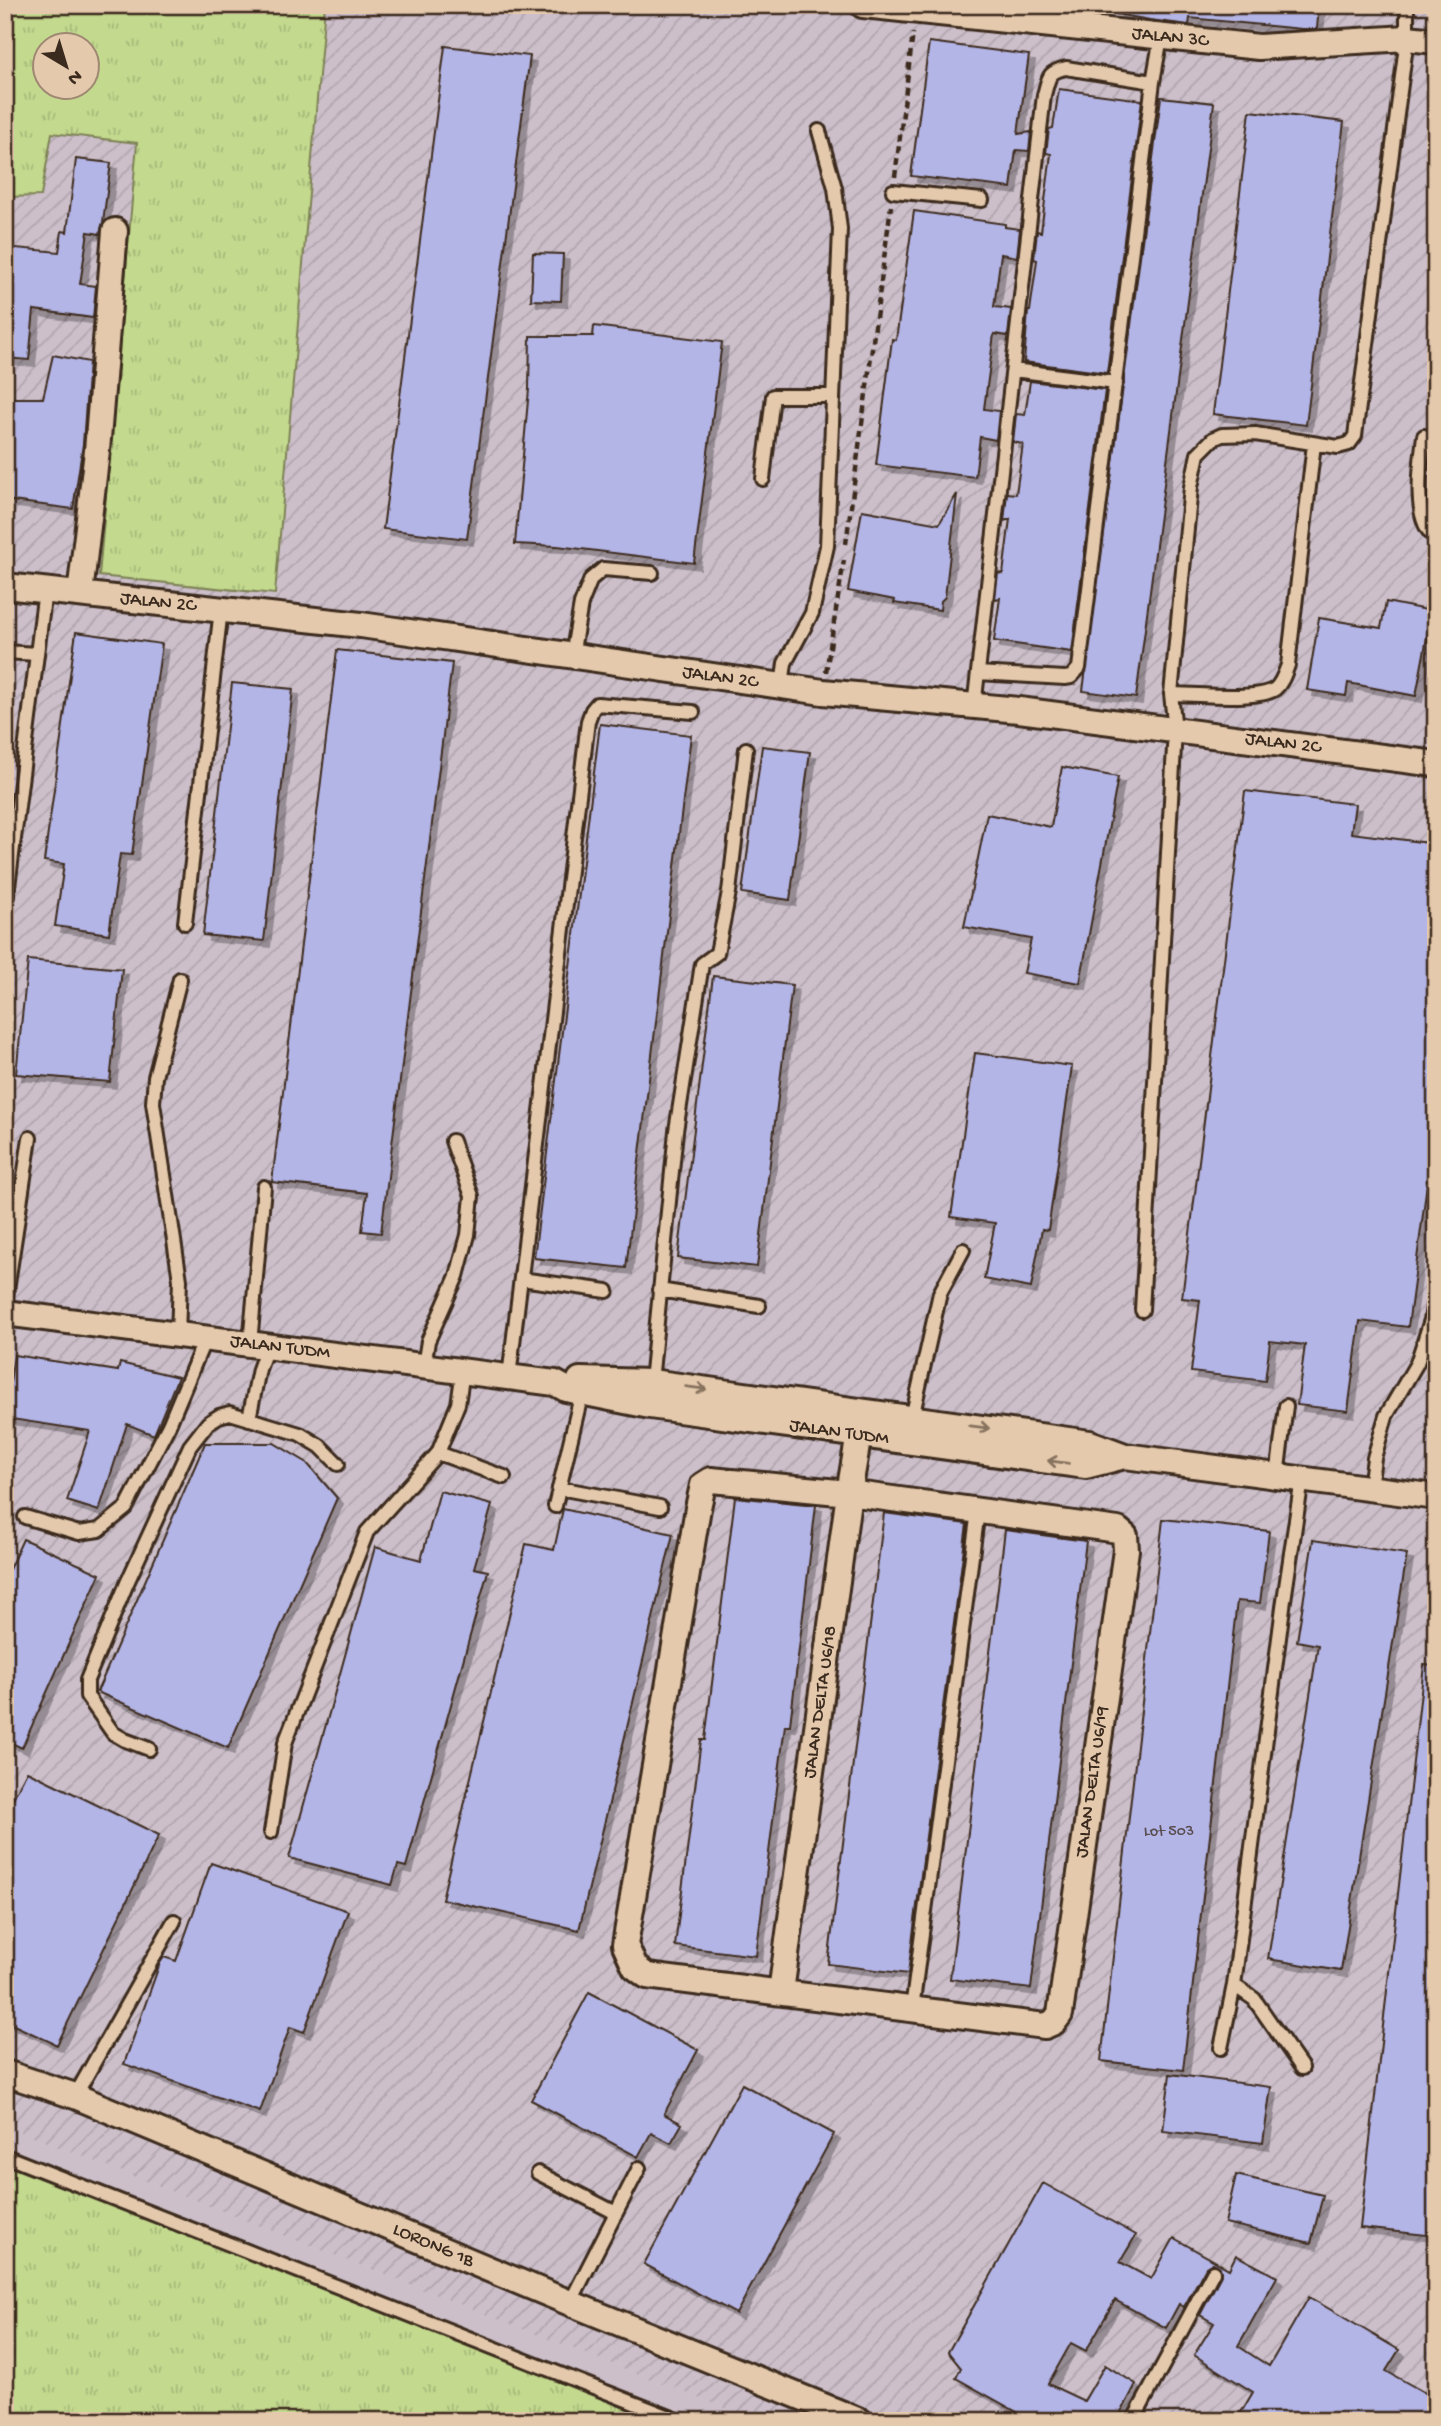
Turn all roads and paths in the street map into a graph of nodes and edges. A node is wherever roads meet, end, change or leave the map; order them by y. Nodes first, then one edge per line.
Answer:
1 (863, 5) edge
2 (1407, 5) edge
3 (916, 11) junction
4 (1161, 37) junction
5 (1407, 38) junction
6 (1436, 41) edge
7 (1153, 82) junction
8 (819, 131) dead end
9 (893, 191) junction
10 (982, 200) dead end
11 (115, 231) dead end
12 (1013, 370) junction
13 (1116, 383) junction
14 (832, 396) junction
15 (1424, 436) dead end
16 (1314, 444) junction
17 (763, 479) dead end
18 (1436, 538) edge
19 (652, 573) dead end
20 (5, 586) edge
21 (46, 590) junction
22 (80, 594) junction
23 (221, 610) junction
24 (5, 652) edge
25 (37, 654) junction
26 (572, 656) junction
27 (978, 673) junction
28 (782, 686) junction
29 (823, 692) junction
30 (1171, 694) junction
31 (974, 706) junction
32 (692, 712) dead end
33 (1175, 730) junction
34 (746, 749) dead end
35 (1436, 764) edge
36 (5, 911) edge
37 (186, 923) dead end
38 (180, 979) dead end
39 (30, 1138) dead end
40 (452, 1141) dead end
41 (264, 1187) dead end
42 (963, 1250) dead end
43 (521, 1279) junction
44 (1436, 1289) edge
45 (659, 1290) junction
46 (607, 1291) dead end
47 (5, 1303) edge
48 (759, 1306) dead end
49 (1142, 1310) dead end
50 (5, 1313) edge
51 (177, 1335) junction
52 (205, 1339) junction
53 (258, 1345) junction
54 (424, 1366) junction
55 (463, 1371) junction
56 (509, 1377) junction
57 (652, 1382) junction
58 (555, 1383) junction
59 (582, 1392) junction
60 (1286, 1406) dead end
61 (863, 1411) junction
62 (912, 1418) junction
63 (249, 1419) junction
64 (858, 1436) junction
65 (438, 1453) junction
66 (1125, 1456) junction
67 (338, 1464) dead end
68 (1277, 1476) junction
69 (505, 1477) dead end
70 (1303, 1479) junction
71 (559, 1488) junction
72 (1370, 1488) junction
73 (849, 1493) junction
74 (1436, 1497) edge
75 (555, 1506) dead end
76 (660, 1507) dead end
77 (978, 1511) junction
78 (25, 1517) dead end
79 (149, 1749) dead end
80 (271, 1832) dead end
81 (174, 1921) dead end
82 (1234, 1985) junction
83 (781, 1992) junction
84 (912, 2009) junction
85 (1221, 2048) dead end
86 (1302, 2068) dead end
87 (5, 2073) edge
88 (75, 2096) junction
89 (5, 2156) edge
90 (639, 2168) dead end
91 (538, 2173) dead end
92 (616, 2213) junction
93 (1213, 2272) dead end
94 (570, 2303) junction
95 (680, 2421) edge
96 (860, 2421) edge
97 (1133, 2421) edge

1 - 3 street, JALAN 3C
2 - 5 lane
3 - 4 street, JALAN 3C
3 - 9 path
4 - 5 street, JALAN 3C
4 - 7 lane
5 - 6 street, JALAN 3C
5 - 16 lane
7 - 12 lane
7 - 13 lane
8 - 14 lane
9 - 10 lane
9 - 29 path
11 - 22 street
12 - 13 lane
12 - 27 lane
13 - 27 lane
14 - 17 lane
14 - 28 lane
15 - 18 lane
16 - 30 lane
16 - 30 lane
19 - 26 lane
20 - 21 street, JALAN 2C
21 - 22 street, JALAN 2C
21 - 25 lane
22 - 23 street, JALAN 2C
23 - 26 street, JALAN 2C
23 - 37 lane
24 - 25 lane
25 - 36 lane
26 - 28 street, JALAN 2C
27 - 31 lane
28 - 29 street, JALAN 2C
29 - 31 street, JALAN 2C
30 - 33 lane
31 - 33 street, JALAN 2C
32 - 43 lane
33 - 35 street, JALAN 2C
33 - 49 lane
34 - 45 lane
38 - 51 lane
39 - 47 lane
40 - 54 lane
41 - 53 lane
42 - 62 lane
43 - 46 lane
43 - 56 lane
44 - 72 lane
45 - 48 lane
45 - 57 lane
50 - 51 street, JALAN TUDM
51 - 52 street, JALAN TUDM
52 - 53 street, JALAN TUDM
52 - 78 lane
53 - 54 street, JALAN TUDM
53 - 63 lane
54 - 55 street, JALAN TUDM
55 - 56 street, JALAN TUDM
55 - 65 lane
56 - 58 street, JALAN TUDM
57 - 58 street, JALAN TUDM
57 -> 61 street, JALAN TUDM
58 - 59 street, JALAN TUDM
59 - 64 street, JALAN TUDM
59 - 71 lane
60 - 68 lane
61 - 62 street, JALAN TUDM
61 - 64 street, JALAN DELTA U6/18
62 -> 66 street, JALAN TUDM
63 - 67 lane
63 - 79 lane
66 -> 64 street, JALAN TUDM
64 - 73 street, JALAN DELTA U6/18
65 - 69 lane
65 - 80 lane
66 - 68 street, JALAN TUDM
68 - 70 street, JALAN TUDM
70 - 72 street, JALAN TUDM
70 - 82 lane
71 - 75 lane
71 - 76 lane
72 - 74 street, JALAN TUDM
73 - 77 street
73 - 83 street, JALAN DELTA U6/18
73 - 83 street
77 - 84 lane
77 - 84 street, JALAN DELTA U6/19
81 - 88 lane
82 - 85 lane
82 - 86 lane
83 - 84 street
87 - 88 street, LORONG 1B
88 - 94 street, LORONG 1B
89 - 95 lane
90 - 92 lane
91 - 92 lane
92 - 94 lane
93 - 97 lane
94 - 96 street, LORONG 1B

